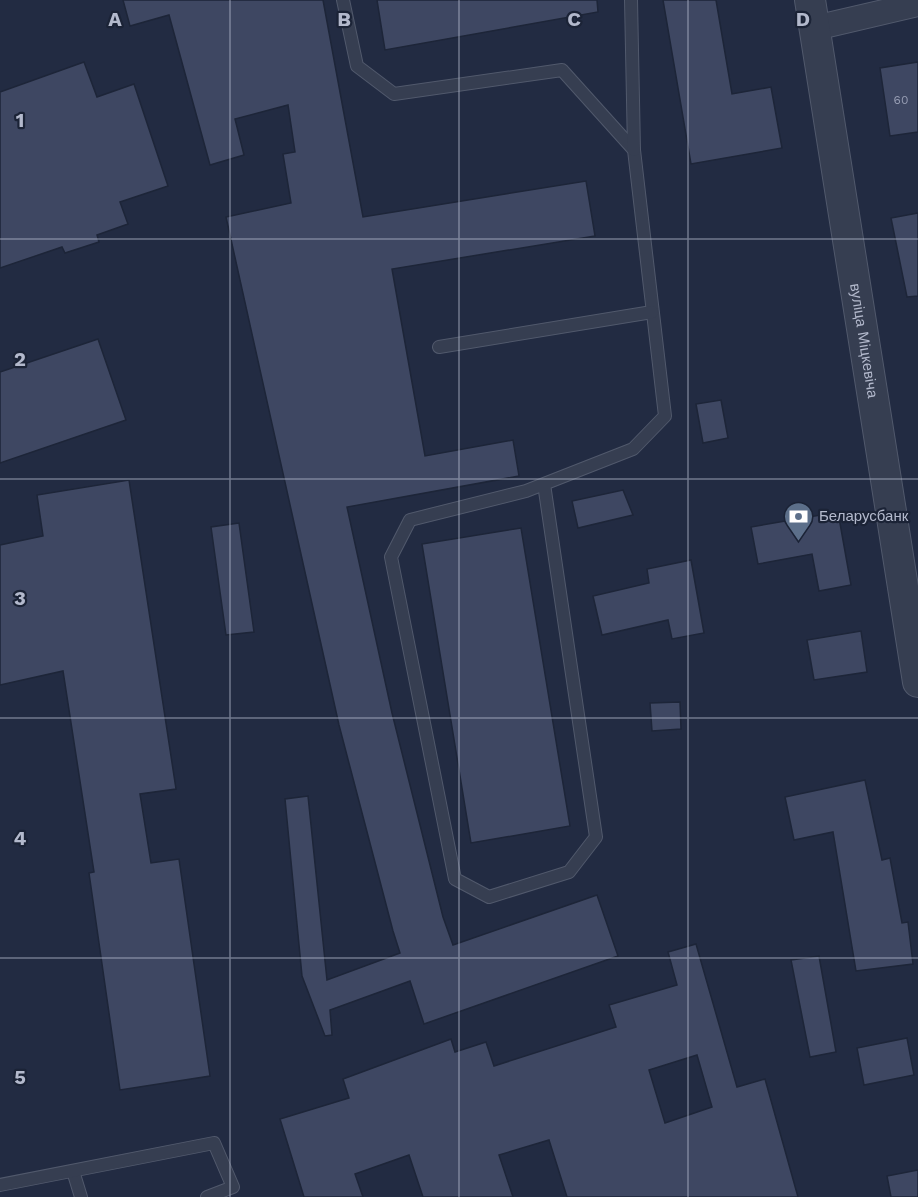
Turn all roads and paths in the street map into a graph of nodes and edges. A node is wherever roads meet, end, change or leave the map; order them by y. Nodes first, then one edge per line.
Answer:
1 (344, 0) edge
2 (631, 0) edge
3 (918, 4) edge
4 (812, 14) edge
5 (634, 150) junction
6 (652, 312) junction
7 (439, 347) dead end
8 (544, 484) junction
9 (918, 682) edge
10 (73, 1171) junction
11 (0, 1185) edge
12 (81, 1197) edge
13 (207, 1197) edge

1 - 5 lane
2 - 5 lane
3 - 4 street
4 - 9 street, вуліца Міцкевіча
5 - 6 lane
6 - 7 lane
6 - 8 lane
8 - 8 lane
10 - 11 lane
10 - 12 lane
10 - 13 lane

